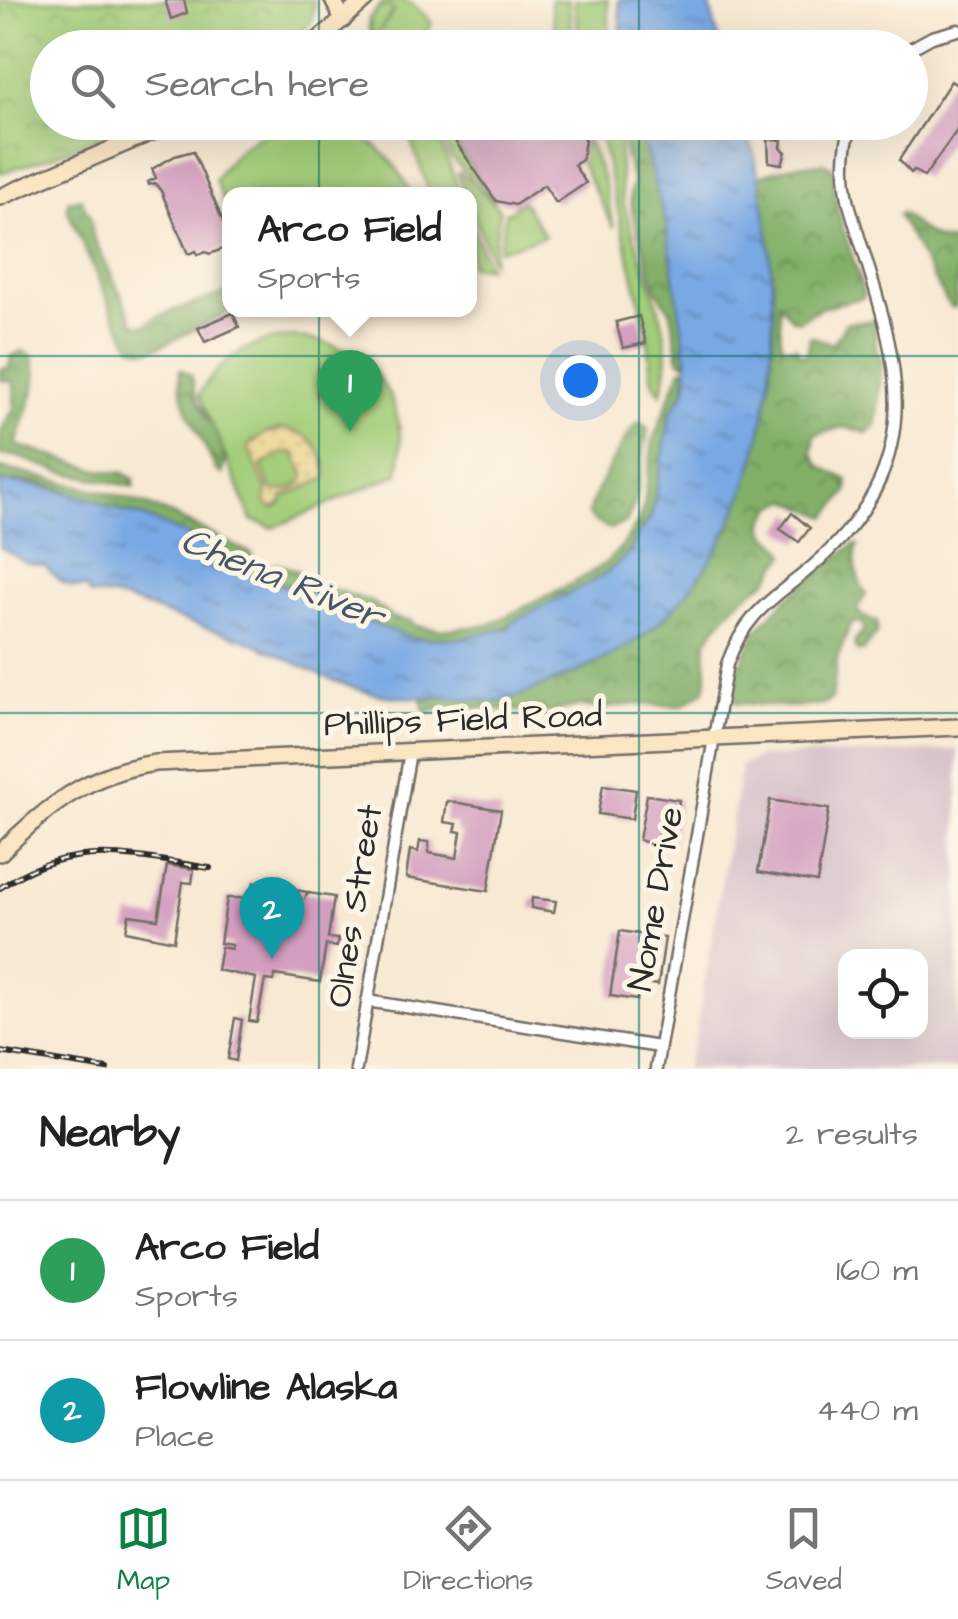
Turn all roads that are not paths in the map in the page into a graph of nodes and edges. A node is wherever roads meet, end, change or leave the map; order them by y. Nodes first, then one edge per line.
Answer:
1 (333, 0) edge
2 (364, 0) edge
3 (343, 20) junction
4 (331, 30) edge
5 (958, 30) edge
6 (928, 41) edge
7 (133, 140) edge
8 (848, 140) edge
9 (0, 197) edge
10 (958, 728) edge
11 (713, 739) junction
12 (410, 752) junction
13 (0, 853) edge
14 (367, 1001) junction
15 (659, 1048) junction
16 (356, 1069) edge
17 (656, 1069) edge

1 - 3 street
2 - 3 street
3 - 4 street
5 - 6 street
7 - 9 street
8 - 11 street, Nome Drive
10 - 11 street, Phillips Field Road
11 - 12 street, Phillips Field Road
11 - 15 street, Nome Drive
12 - 13 street, Phillips Field Road
12 - 14 street, Olnes Street
14 - 15 street
14 - 16 street, Olnes Street
15 - 17 street, Nome Drive

